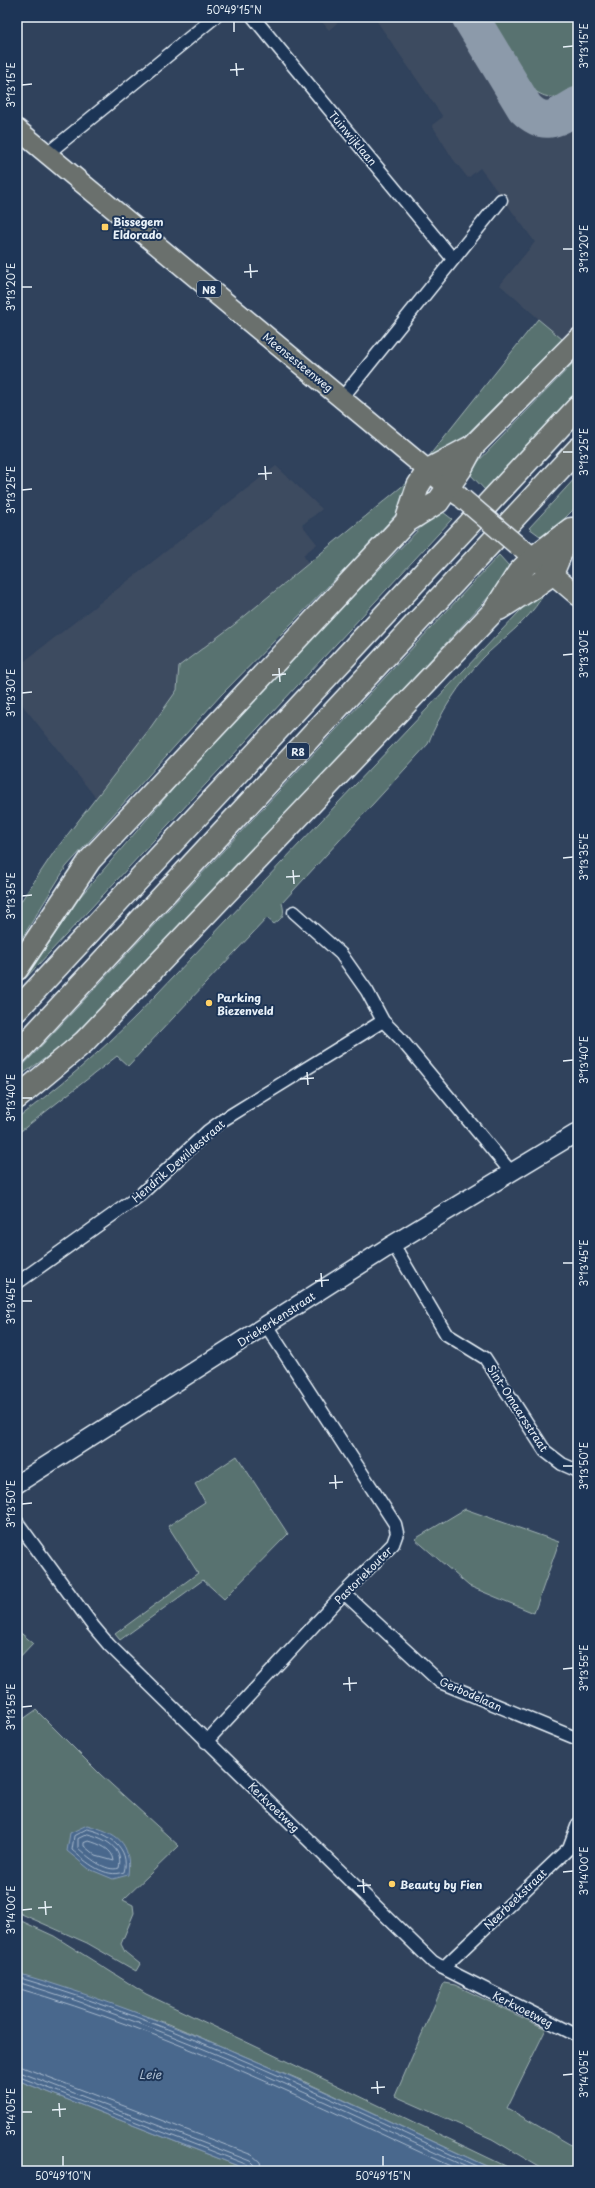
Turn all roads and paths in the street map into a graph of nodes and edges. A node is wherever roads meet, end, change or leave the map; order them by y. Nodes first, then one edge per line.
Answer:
1 (215, 17) edge
2 (253, 17) edge
3 (17, 129) edge
4 (47, 154) junction
5 (501, 200) dead end
6 (453, 259) junction
7 (578, 340) edge
8 (342, 398) junction
9 (578, 407) edge
10 (473, 446) junction
11 (578, 449) edge
12 (428, 470) junction
13 (456, 493) junction
14 (406, 522) junction
15 (575, 525) edge
16 (525, 552) junction
17 (552, 574) junction
18 (578, 596) edge
19 (494, 611) junction
20 (294, 912) dead end
21 (17, 969) edge
22 (17, 1010) edge
23 (383, 1021) junction
24 (17, 1053) edge
25 (17, 1098) edge
26 (576, 1137) edge
27 (511, 1172) junction
28 (393, 1244) junction
29 (17, 1283) edge
30 (266, 1325) junction
31 (578, 1471) edge
32 (17, 1484) edge
33 (17, 1522) edge
34 (344, 1593) junction
35 (578, 1739) edge
36 (206, 1742) junction
37 (578, 1824) edge
38 (443, 1968) junction
39 (578, 2036) edge

1 - 4 street
2 - 6 street, Tuinwijklaan
3 - 4 main road, Meensesteenweg / N8
4 - 8 main road, Meensesteenweg / N8
5 - 6 street
6 - 8 street
7 - 10 highway
8 - 12 main road, Meensesteenweg / N8
9 - 22 highway, R8
10 - 12 highway
10 - 13 highway
11 - 24 highway, R8
12 - 13 main road, Meensesteenweg / N8
12 - 14 highway
13 - 14 highway
13 - 16 main road, Meensesteenweg / N8, bridge
14 - 21 highway
15 - 16 highway
15 - 17 highway
16 - 17 main road, Meensesteenweg / N8
16 - 19 highway
17 - 18 main road, Meensesteenweg / N8
17 - 19 highway
19 - 25 highway
20 - 23 street
23 - 27 street
23 - 29 street, Hendrik Dewildestraat
26 - 27 street, Driekerkenstraat
27 - 28 street, Driekerkenstraat
28 - 30 street, Driekerkenstraat
28 - 31 street, Sint-Omaarsstraat
30 - 32 street, Driekerkenstraat
30 - 34 street, Pastoriekouter
33 - 36 street, Kerkvoetweg
34 - 35 street, Gerbodelaan
34 - 36 street, Pastoriekouter
36 - 38 street, Kerkvoetweg
37 - 38 street, Neerbeekstraat
38 - 39 street, Kerkvoetweg

